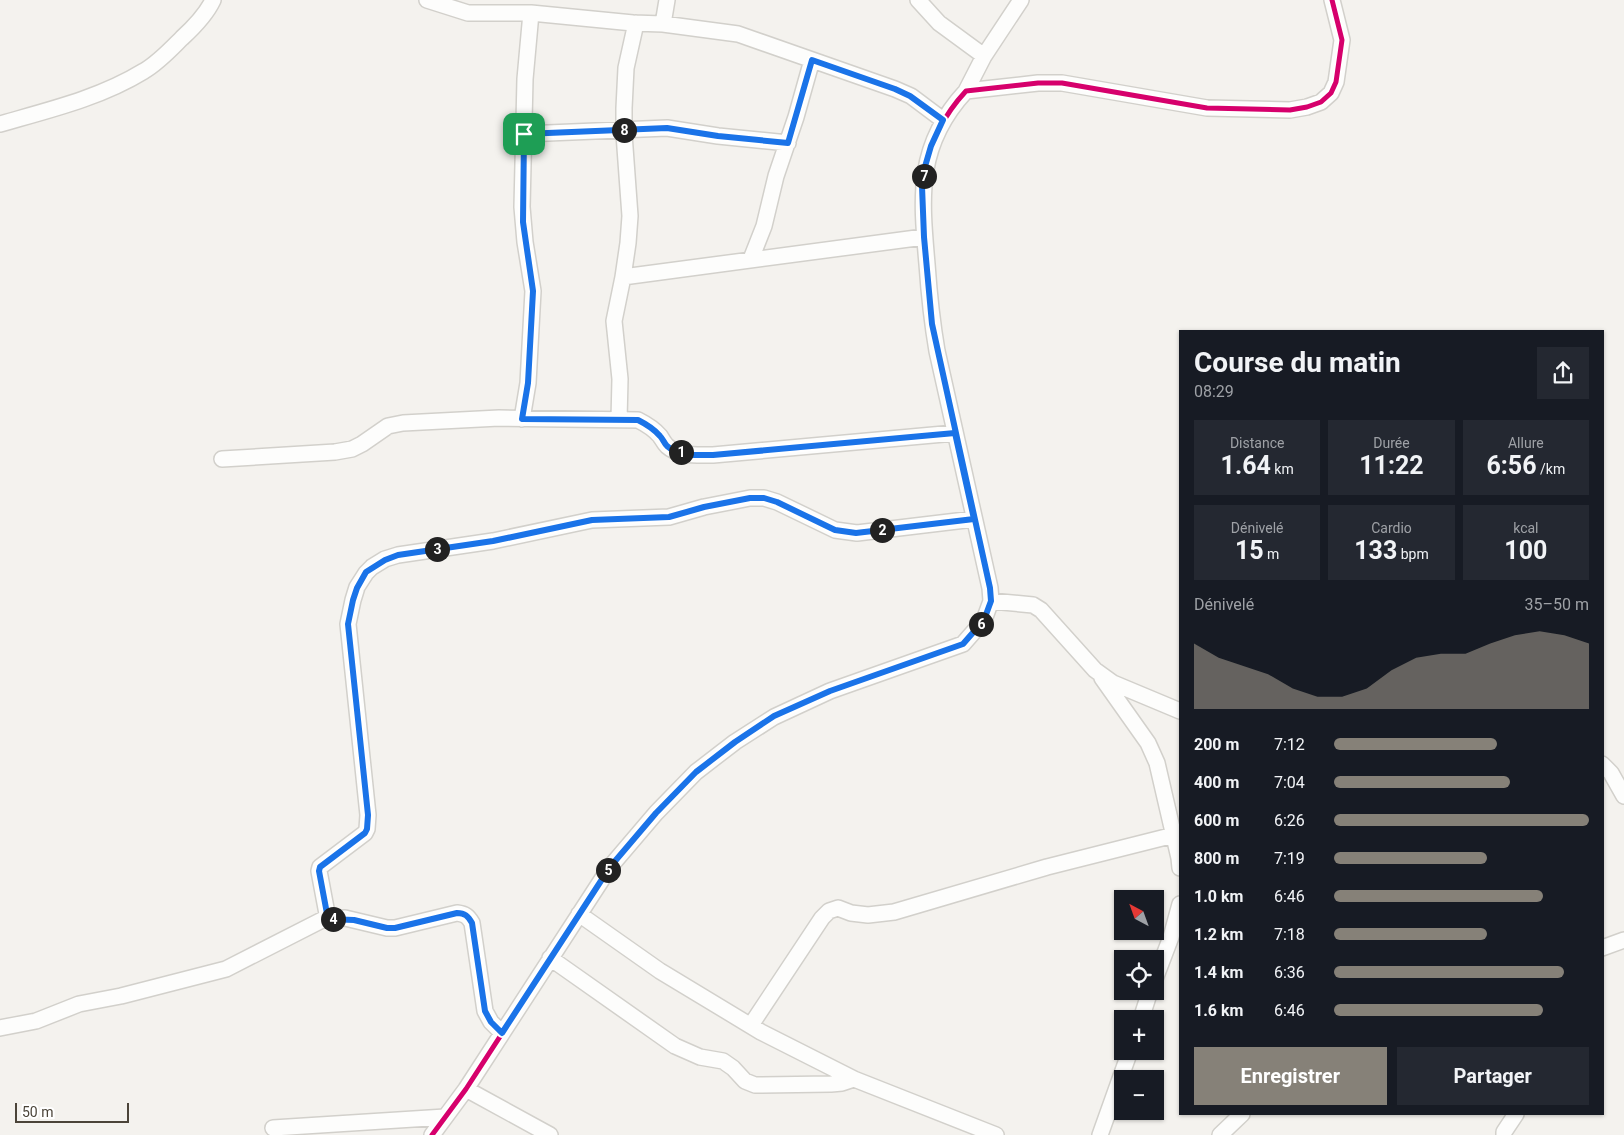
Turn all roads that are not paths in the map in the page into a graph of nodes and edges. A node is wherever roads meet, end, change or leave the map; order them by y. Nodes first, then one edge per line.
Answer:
1 (214, 0) edge
2 (667, 0) edge
3 (918, 0) edge
4 (1021, 0) edge
5 (1332, 0) edge
6 (437, 2) edge
7 (531, 13) junction
8 (636, 23) junction
9 (663, 24) junction
10 (984, 56) junction
11 (812, 60) junction
12 (966, 91) junction
13 (943, 120) junction
14 (0, 124) edge
15 (624, 130) junction
16 (524, 134) junction
17 (788, 143) junction
18 (924, 237) junction
19 (751, 259) junction
20 (624, 277) junction
21 (522, 419) junction
22 (619, 420) junction
23 (955, 433) junction
24 (222, 459) dead end
25 (974, 519) junction
26 (991, 601) junction
27 (1095, 670) junction
28 (1179, 711) edge
29 (1604, 766) edge
30 (1624, 796) edge
31 (1174, 836) junction
32 (1179, 863) edge
33 (1179, 911) edge
34 (579, 914) junction
35 (328, 919) junction
36 (1175, 940) edge
37 (1624, 940) edge
38 (1604, 947) edge
39 (550, 958) junction
40 (1164, 961) edge
41 (751, 1026) junction
42 (0, 1028) edge
43 (502, 1033) junction
44 (1127, 1060) edge
45 (854, 1079) junction
46 (466, 1089) junction
47 (1241, 1115) edge
48 (1515, 1115) edge
49 (445, 1117) junction
50 (273, 1128) dead end
51 (432, 1135) edge
52 (550, 1135) edge
53 (996, 1135) edge
54 (1100, 1135) edge
55 (1220, 1135) edge
56 (1504, 1135) edge

1 - 14 street
2 - 9 street
3 - 10 street
4 - 10 street
5 - 12 street
6 - 7 street
7 - 8 street
7 - 16 street
8 - 9 street
8 - 15 street
9 - 11 street
10 - 12 street
11 - 13 street
11 - 17 street
12 - 13 street
13 - 18 street
15 - 16 street
15 - 17 street
15 - 20 street
16 - 21 street
17 - 19 street
18 - 19 street
18 - 23 street
19 - 20 street
20 - 22 street
21 - 22 street
21 - 24 street
22 - 23 street
23 - 25 street
25 - 26 street
25 - 35 street
26 - 27 street
26 - 34 street
27 - 28 street
27 - 31 street
29 - 30 street
31 - 32 street
31 - 41 street
33 - 36 street
34 - 39 street
34 - 41 street
35 - 42 street
35 - 43 street
36 - 40 street
37 - 38 street
39 - 43 street
39 - 45 street
41 - 45 street
43 - 46 street
44 - 54 street
45 - 53 street
46 - 49 street
46 - 52 street
47 - 55 street
48 - 56 street
49 - 50 street
49 - 51 street

